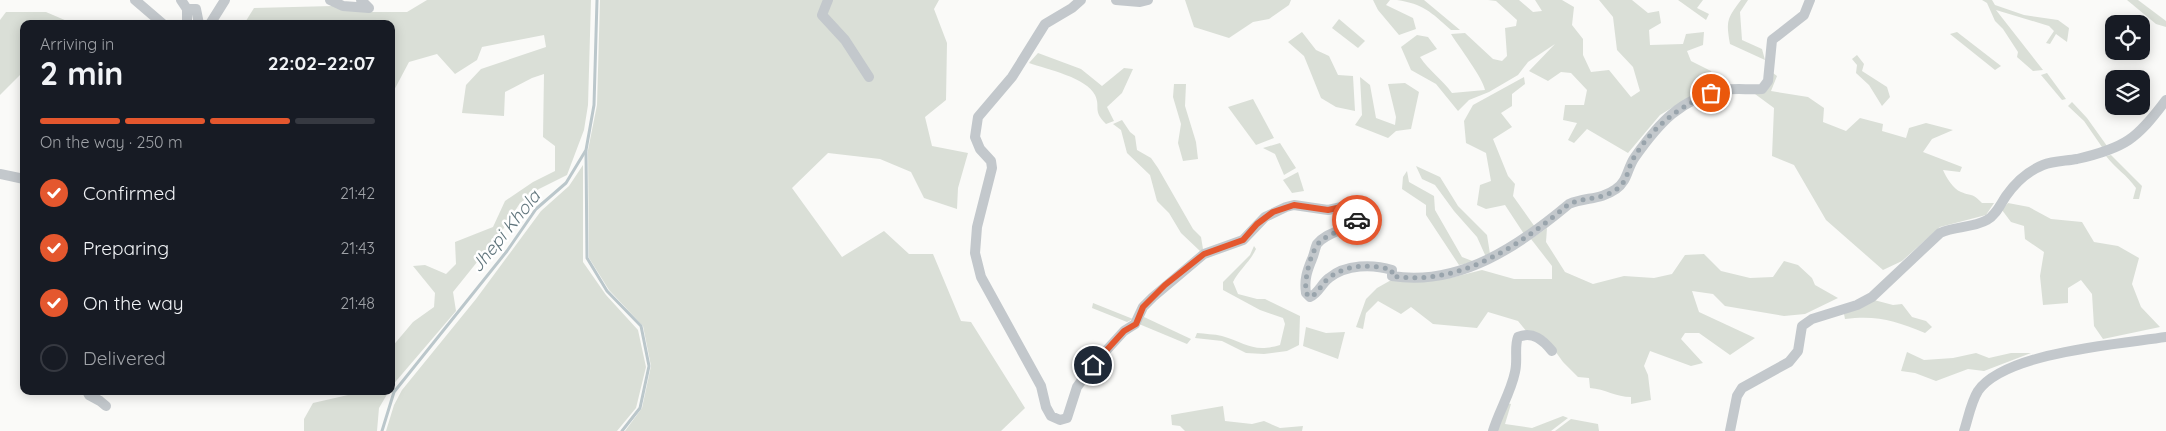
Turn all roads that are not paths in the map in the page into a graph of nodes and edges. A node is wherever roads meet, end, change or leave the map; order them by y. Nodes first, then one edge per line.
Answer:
1 (136, 0) edge
2 (225, 0) edge
3 (330, 0) edge
4 (361, 0) edge
5 (828, 0) edge
6 (1081, 0) edge
7 (1116, 0) edge
8 (1148, 0) edge
9 (1810, 0) edge
10 (184, 4) edge
11 (158, 20) edge
12 (186, 20) edge
13 (198, 20) edge
14 (212, 20) edge
15 (869, 76) dead end
16 (2166, 100) edge
17 (0, 174) edge
18 (20, 178) edge
19 (2166, 337) edge
20 (1552, 351) dead end
21 (89, 395) edge
22 (106, 406) dead end
23 (1493, 431) edge
24 (1730, 431) edge
25 (1964, 431) edge

1 - 11 street
2 - 14 street
3 - 4 street
5 - 15 street
6 - 9 street
7 - 8 street
10 - 12 street
10 - 13 street
16 - 24 street
17 - 18 street
19 - 25 street
20 - 23 street
21 - 22 street

